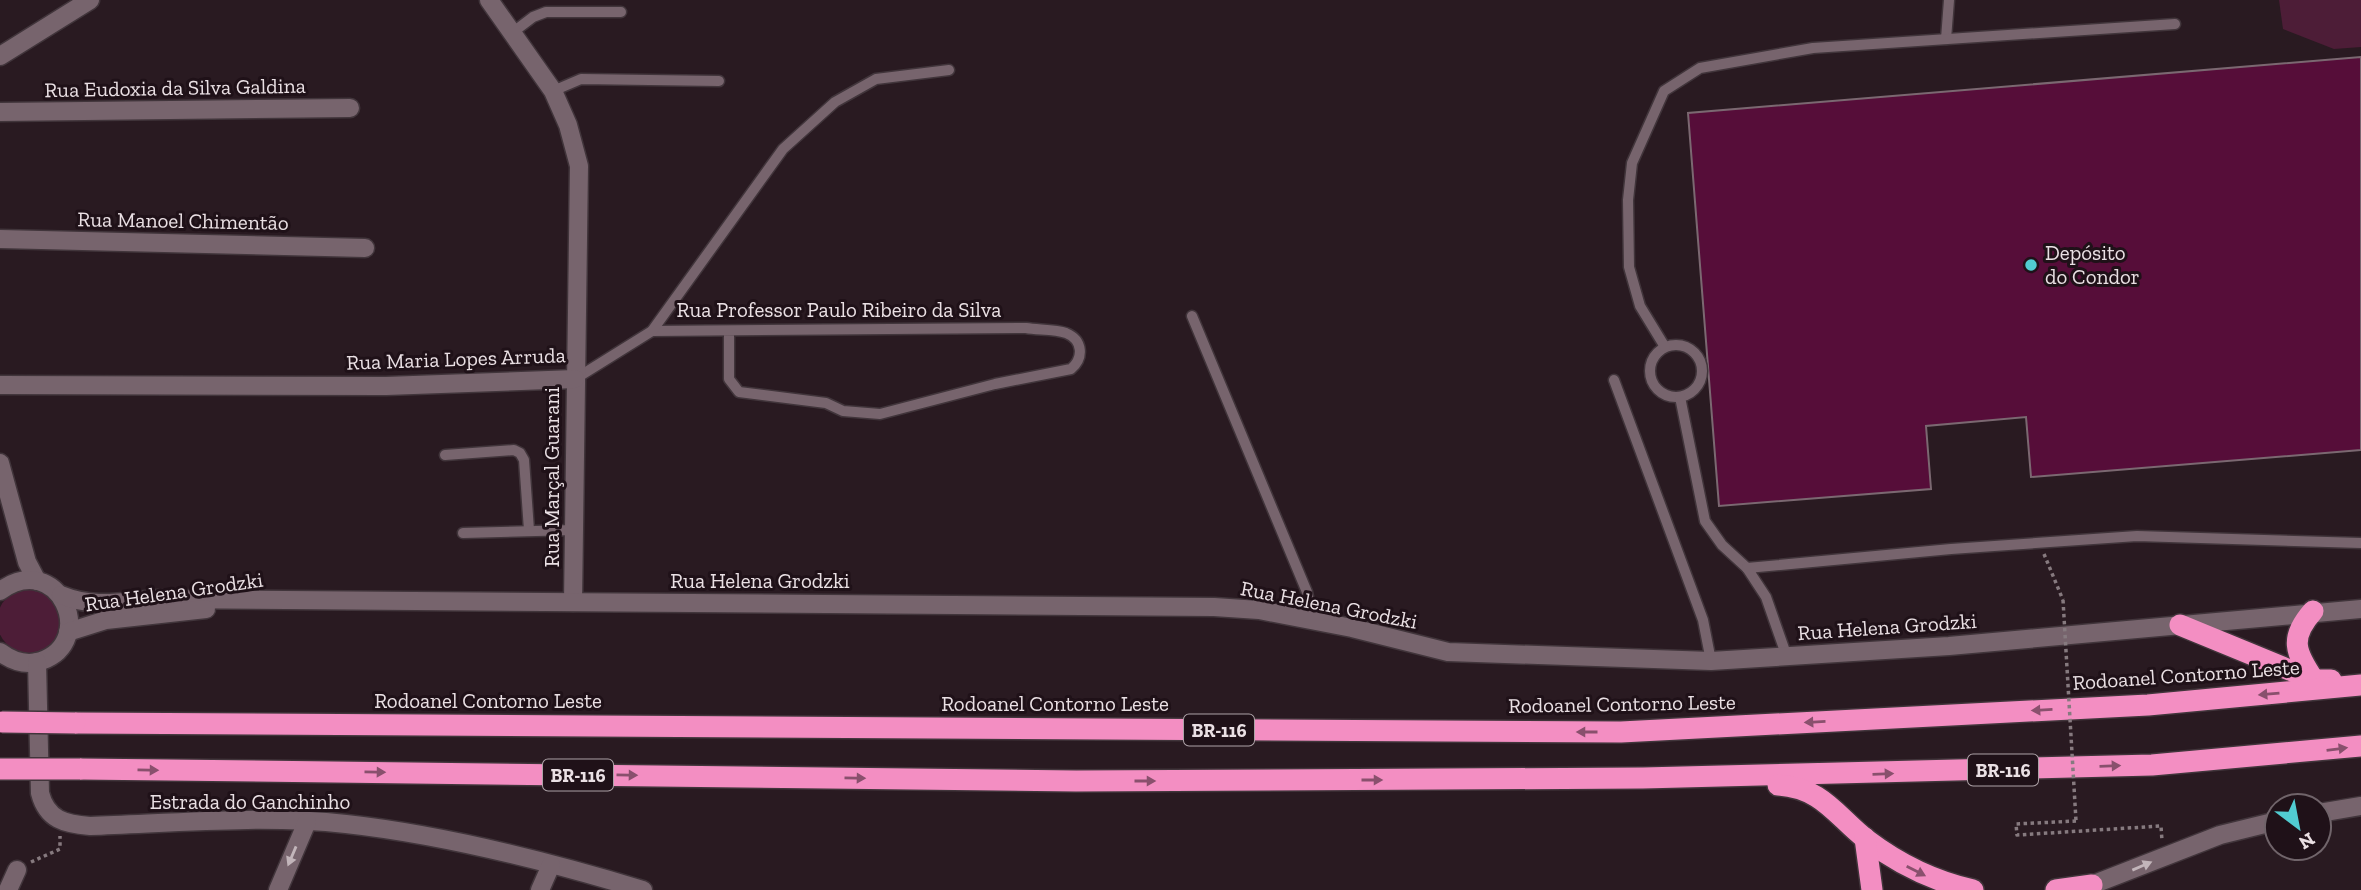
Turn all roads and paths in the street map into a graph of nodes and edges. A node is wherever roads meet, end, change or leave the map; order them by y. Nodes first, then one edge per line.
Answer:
1 (90, 0) edge
2 (489, 0) edge
3 (1949, 0) edge
4 (621, 12) dead end
5 (2175, 24) dead end
6 (512, 33) junction
7 (1945, 39) junction
8 (0, 56) edge
9 (949, 70) dead end
10 (719, 81) dead end
11 (553, 91) junction
12 (350, 108) dead end
13 (0, 112) edge
14 (0, 239) edge
15 (365, 248) dead end
16 (1192, 316) dead end
17 (652, 331) junction
18 (729, 331) junction
19 (1665, 347) junction
20 (575, 379) junction
21 (1614, 380) dead end
22 (0, 385) edge
23 (1680, 397) junction
24 (445, 455) dead end
25 (0, 463) edge
26 (529, 530) junction
27 (574, 530) junction
28 (463, 533) dead end
29 (2039, 543) junction
30 (2361, 543) edge
31 (1747, 568) junction
32 (29, 580) junction
33 (0, 591) edge
34 (61, 596) junction
35 (286, 600) junction
36 (573, 602) junction
37 (2361, 608) edge
38 (2313, 611) junction
39 (1313, 621) junction
40 (2180, 625) junction
41 (68, 632) junction
42 (0, 652) edge
43 (1787, 657) junction
44 (1711, 661) junction
45 (37, 662) junction
46 (2314, 680) junction
47 (2361, 683) edge
48 (1, 722) edge
49 (2361, 746) edge
50 (0, 769) edge
51 (1643, 778) junction
52 (2361, 806) edge
53 (2333, 811) edge
54 (60, 822) junction
55 (307, 822) junction
56 (2263, 824) edge
57 (1865, 838) junction
58 (2163, 857) junction
59 (551, 865) junction
60 (17, 870) joint
61 (2085, 888) edge
62 (8, 890) edge
63 (278, 890) edge
64 (540, 890) edge
65 (643, 890) edge
66 (1872, 890) edge
67 (1973, 890) edge
68 (2056, 890) edge

1 - 8 main road
2 - 6 main road, Rua Marçal Guarani
3 - 7 lane
4 - 6 lane
5 - 7 lane
6 - 11 main road, Rua Marçal Guarani
7 - 19 lane
9 - 17 lane, Rua Maria Lopes Arruda
10 - 11 lane
11 - 20 main road, Rua Marçal Guarani
12 - 13 main road, Rua Eudoxia da Silva Galdina
14 - 15 main road, Rua Manoel Chimentão
16 - 39 lane
17 - 18 lane, Rua Professor Paulo Ribeiro da Silva
17 - 20 lane, Rua Maria Lopes Arruda
18 - 18 lane, Rua Professor Paulo Ribeiro da Silva
19 - 23 lane
19 - 23 lane
20 - 22 main road, Rua Maria Lopes Arruda
20 - 27 main road, Rua Marçal Guarani
21 - 44 lane
23 - 31 lane
24 - 26 lane
25 - 32 main road
26 - 27 lane
26 - 28 lane
27 - 36 main road, Rua Marçal Guarani
29 - 30 lane
29 - 31 lane
29 - 58 path, bridge
31 - 43 lane
32 - 33 main road
32 - 34 main road, Rua Helena Grodzki
34 - 35 main road, Rua Helena Grodzki
34 - 41 main road
35 - 36 main road, Rua Helena Grodzki
35 - 41 main road, Rua Helena Grodzki
36 - 39 main road, Rua Helena Grodzki
37 - 38 main road, Rua Helena Grodzki
38 - 40 main road, Rua Helena Grodzki
38 - 46 highway
39 - 44 main road, Rua Helena Grodzki
40 - 43 main road, Rua Helena Grodzki
40 - 46 highway
41 - 45 main road
42 - 45 main road
43 - 44 main road, Rua Helena Grodzki
45 - 54 main road
46 - 47 highway
47 -> 48 highway, Rodoanel Contorno Leste / BR-116, bridge
51 -> 49 highway, BR-116
50 -> 51 highway, BR-116, bridge
51 - 57 highway
52 - 53 main road
54 - 55 main road, Estrada do Ganchinho
54 - 60 path
55 - 59 main road, Estrada do Ganchinho
55 -> 63 main road
56 - 58 main road
57 - 66 highway
57 -> 67 highway
61 -> 58 main road
59 - 64 main road
59 - 65 main road, Estrada do Ganchinho
60 - 62 main road
61 - 68 highway

